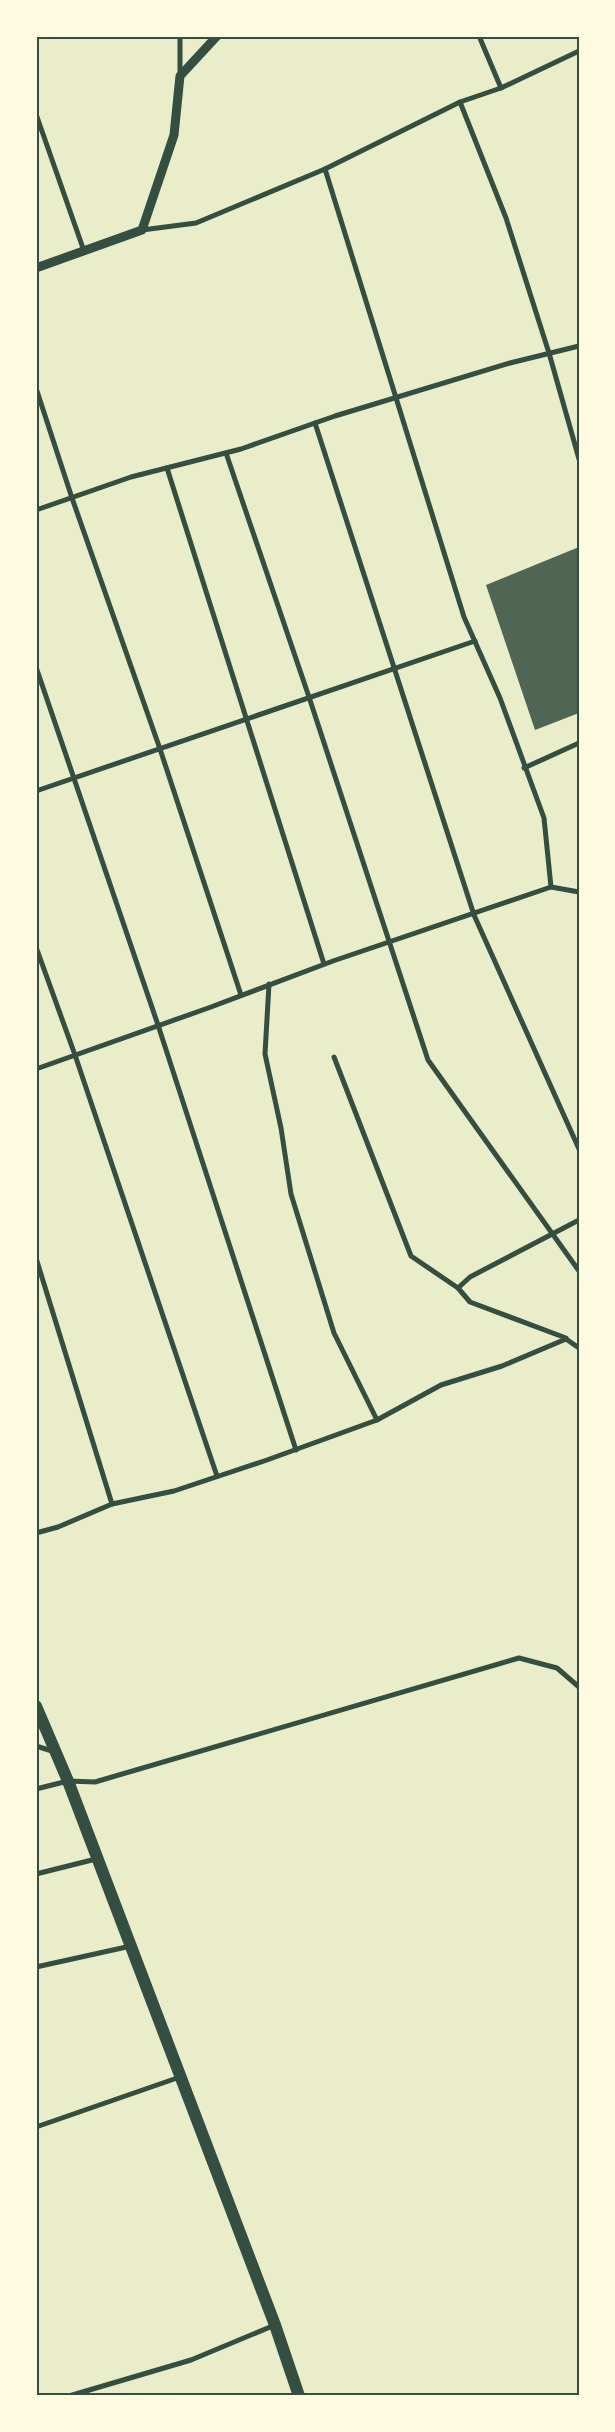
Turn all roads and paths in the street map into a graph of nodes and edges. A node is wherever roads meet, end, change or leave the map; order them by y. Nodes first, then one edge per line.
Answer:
1 (180, 36) edge
2 (217, 36) edge
3 (479, 36) edge
4 (579, 51) edge
5 (180, 76) junction
6 (501, 88) junction
7 (460, 102) junction
8 (36, 114) edge
9 (325, 169) junction
10 (142, 230) junction
11 (84, 251) junction
12 (36, 268) edge
13 (579, 346) edge
14 (549, 353) junction
15 (36, 388) edge
16 (396, 398) junction
17 (315, 423) junction
18 (226, 453) junction
19 (579, 459) edge
20 (166, 468) junction
21 (72, 498) junction
22 (36, 510) edge
23 (475, 641) junction
24 (36, 668) edge
25 (395, 668) junction
26 (309, 697) junction
27 (248, 719) junction
28 (579, 743) edge
29 (160, 749) junction
30 (524, 768) junction
31 (74, 778) junction
32 (36, 791) edge
33 (551, 887) junction
34 (579, 892) edge
35 (474, 915) junction
36 (388, 942) junction
37 (36, 947) edge
38 (324, 964) junction
39 (269, 984) junction
40 (241, 995) junction
41 (158, 1025) junction
42 (75, 1055) junction
43 (334, 1057) dead end
44 (36, 1069) edge
45 (579, 1149) edge
46 (579, 1220) edge
47 (553, 1233) junction
48 (36, 1258) edge
49 (579, 1271) edge
50 (458, 1288) junction
51 (566, 1338) junction
52 (579, 1348) edge
53 (377, 1420) junction
54 (296, 1450) junction
55 (217, 1476) junction
56 (112, 1504) junction
57 (36, 1533) edge
58 (579, 1687) edge
59 (36, 1706) edge
60 (36, 1746) edge
61 (58, 1753) junction
62 (68, 1781) junction
63 (36, 1790) edge
64 (98, 1859) junction
65 (36, 1874) edge
66 (131, 1946) junction
67 (36, 1967) edge
68 (181, 2077) junction
69 (36, 2127) edge
70 (276, 2325) junction
71 (69, 2396) edge
72 (300, 2396) edge

1 - 5 street
2 - 5 street
3 - 6 street
4 - 6 street
5 - 10 street
6 - 7 street
7 - 9 street
7 - 14 street
8 - 11 street
9 - 10 street
9 - 16 street
10 - 11 street
11 - 12 street
13 - 14 street
14 - 16 street
14 - 19 street
15 - 21 street
16 - 17 street
16 - 23 street
17 - 18 street
17 - 25 street
18 - 20 street
18 - 26 street
20 - 21 street
20 - 27 street
21 - 22 street
21 - 29 street
23 - 25 street
23 - 30 street
24 - 31 street
25 - 26 street
25 - 35 street
26 - 27 street
26 - 36 street
27 - 29 street
27 - 38 street
28 - 30 street
29 - 31 street
29 - 40 street
30 - 33 street
31 - 32 street
31 - 41 street
33 - 34 street
33 - 35 street
35 - 36 street
35 - 45 street
36 - 38 street
36 - 47 street
37 - 42 street
38 - 39 street
39 - 40 street
39 - 53 street
40 - 41 street
41 - 42 street
41 - 54 street
42 - 44 street
42 - 55 street
43 - 50 street
46 - 47 street
47 - 49 street
47 - 50 street
48 - 56 street
50 - 51 street
51 - 52 street
51 - 53 street
53 - 54 street
54 - 55 street
55 - 56 street
56 - 57 street
58 - 62 street
59 - 61 main road
60 - 61 street
61 - 62 main road
62 - 63 street
62 - 64 main road
64 - 65 street
64 - 66 main road
66 - 67 street
66 - 68 main road
68 - 69 street
68 - 70 main road
70 - 71 street
70 - 72 main road

